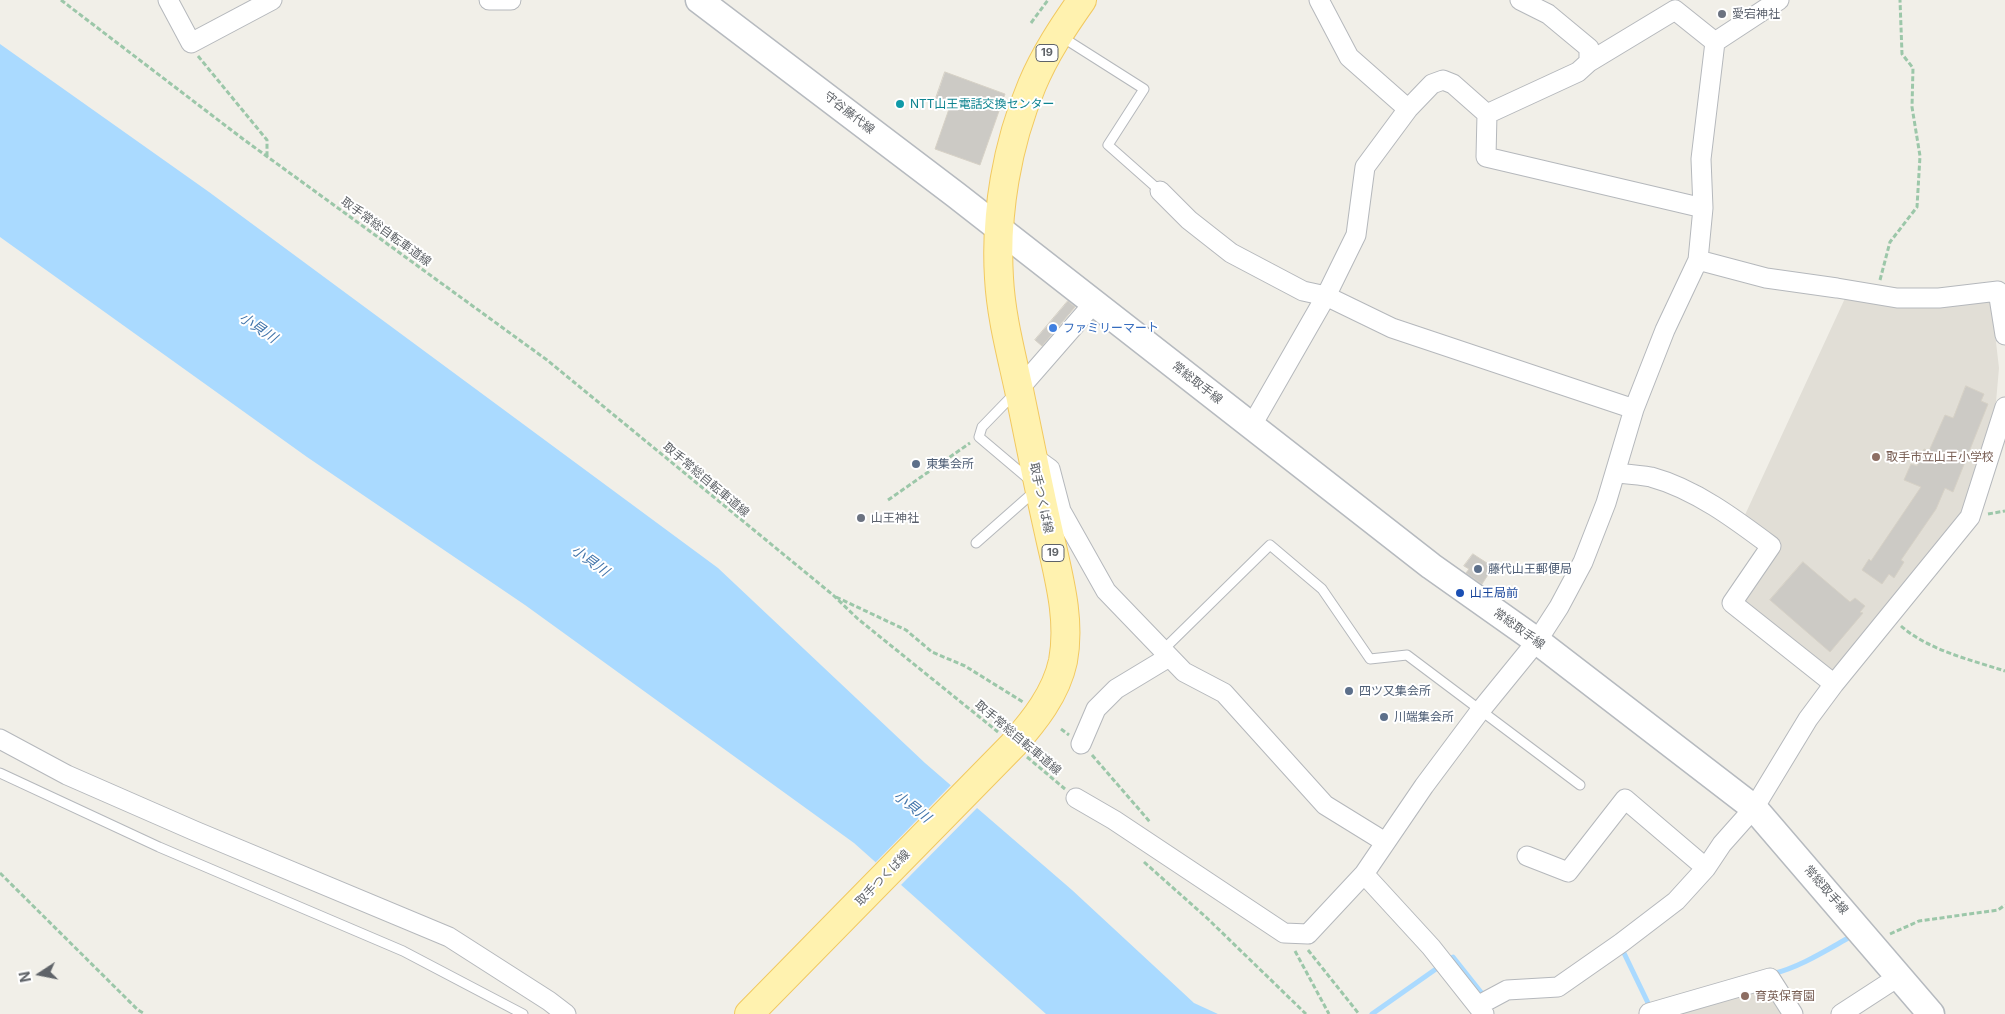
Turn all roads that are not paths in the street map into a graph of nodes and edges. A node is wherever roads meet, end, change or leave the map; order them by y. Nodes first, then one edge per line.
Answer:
1 (168, 0) edge
2 (272, 0) edge
3 (489, 0) edge
4 (511, 0) edge
5 (699, 0) edge
6 (1082, 0) edge
7 (1319, 0) edge
8 (1520, 0) edge
9 (1779, 0) edge
10 (1551, 7) edge
11 (1058, 34) junction
12 (1715, 42) junction
13 (1589, 62) junction
14 (1408, 109) junction
15 (1487, 114) junction
16 (1160, 191) joint
17 (1703, 208) junction
18 (998, 228) junction
19 (1698, 260) junction
20 (2001, 290) edge
21 (1326, 296) junction
22 (1094, 304) junction
23 (2005, 335) edge
24 (1019, 389) junction
25 (2005, 407) edge
26 (1634, 409) junction
27 (1252, 425) junction
28 (1032, 456) junction
29 (1616, 473) junction
30 (1039, 488) junction
31 (976, 543) dead end
32 (1537, 641) junction
33 (1166, 653) junction
34 (1834, 684) junction
35 (1480, 711) junction
36 (0, 739) edge
37 (1081, 744) road end
38 (0, 773) edge
39 (1580, 785) dead end
40 (1076, 798) road end
41 (1754, 808) junction
42 (1386, 842) junction
43 (1527, 856) dead end
44 (1706, 868) junction
45 (1364, 874) junction
46 (1898, 977) junction
47 (1481, 1009) edge
48 (1647, 1013) edge
49 (523, 1014) edge
50 (566, 1014) edge
51 (749, 1014) edge
52 (1793, 1014) edge
53 (1841, 1014) edge
54 (1931, 1014) edge

1 - 2 street
3 - 4 street
5 - 18 main road, 守谷藤代線
6 - 11 main road, 取手つくば線 / 19
7 - 14 street
8 - 10 street
9 - 12 street
10 - 13 street
11 - 16 lane
11 - 18 main road, 取手つくば線 / 19
12 - 13 street
12 - 17 street
13 - 15 street
14 - 15 street
14 - 21 street
15 - 17 street
16 - 21 street
17 - 19 street
18 - 22 main road, 常総取手線
18 - 24 main road, 取手つくば線 / 19
19 - 20 street
19 - 26 street
20 - 23 street
21 - 26 street
21 - 27 street
22 - 24 street
22 - 27 main road, 常総取手線
24 - 28 main road, 取手つくば線 / 19
24 - 30 lane
25 - 34 street
26 - 29 street
27 - 32 main road, 常総取手線
28 - 30 main road, 取手つくば線 / 19
28 - 33 street
29 - 32 street
29 - 34 street
30 - 31 lane
30 - 51 main road, 取手つくば線 / 19
32 - 35 street
32 - 41 main road, 常総取手線
33 - 35 lane
33 - 37 street
33 - 42 street
34 - 41 street
35 - 39 lane
35 - 42 street
36 - 50 street
38 - 49 lane
40 - 45 street
41 - 44 street
41 - 46 main road, 常総取手線
42 - 45 street
43 - 44 street
44 - 47 street
45 - 47 street
46 - 53 street
46 - 54 main road, 常総取手線
48 - 52 street

